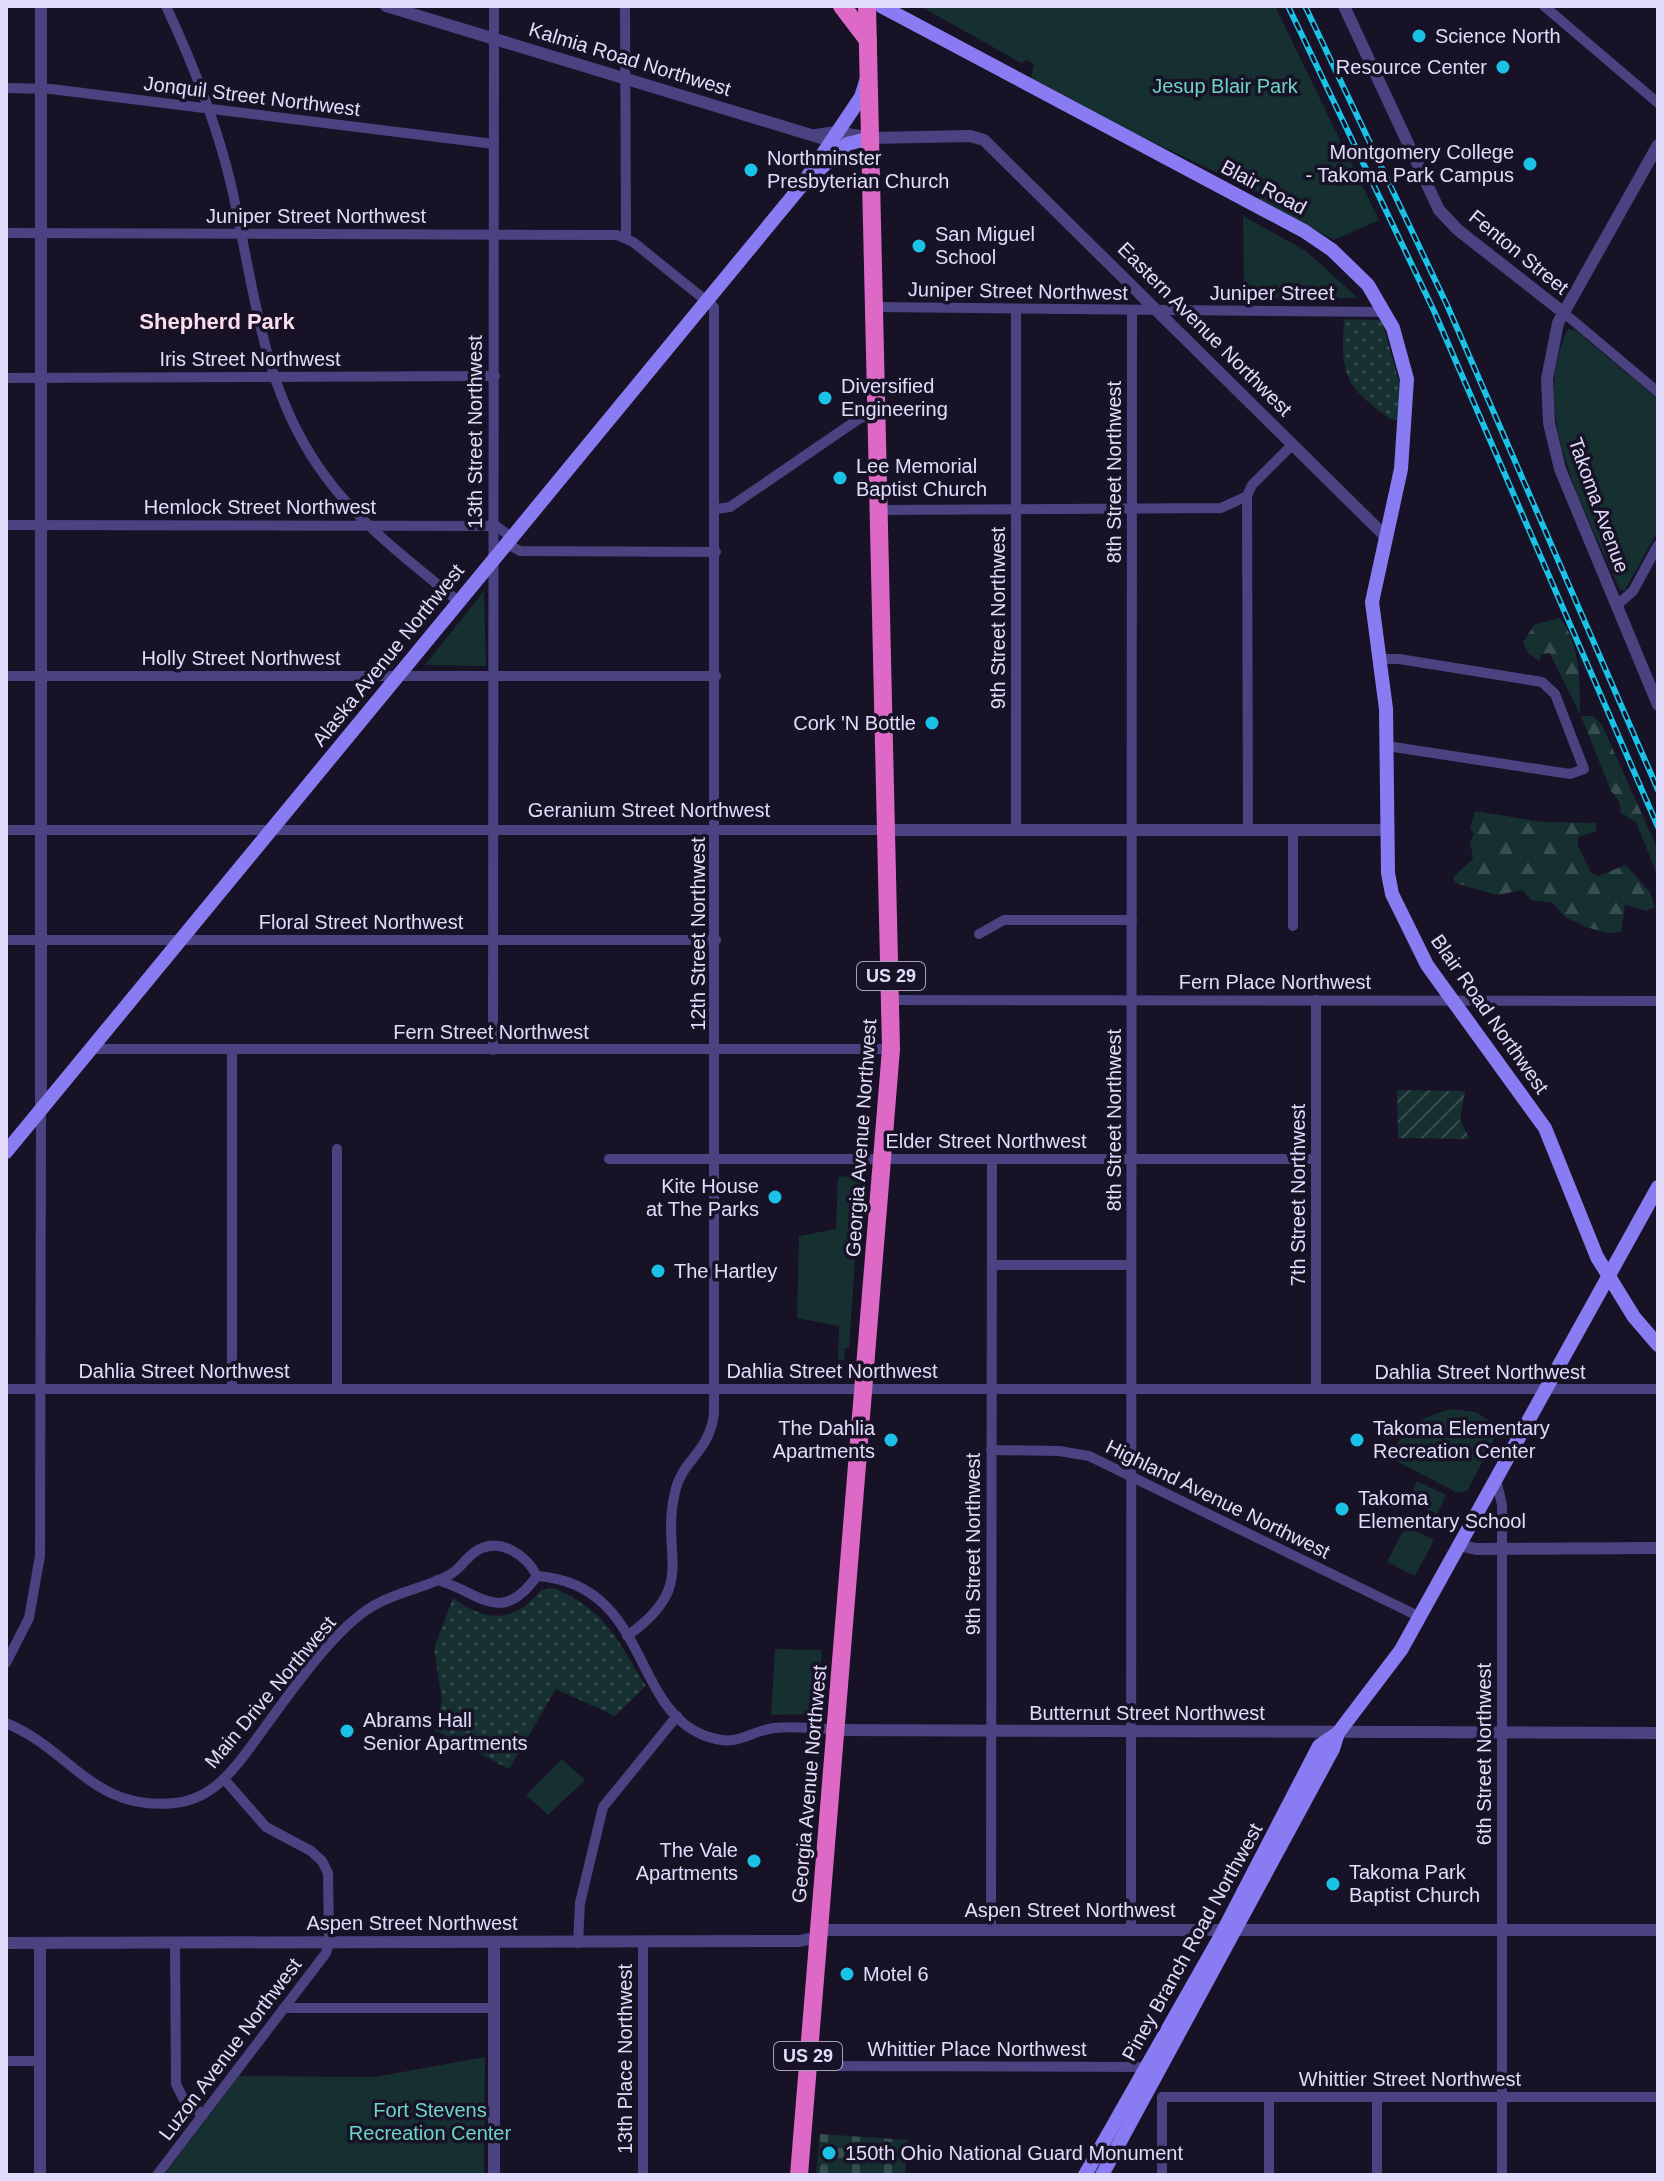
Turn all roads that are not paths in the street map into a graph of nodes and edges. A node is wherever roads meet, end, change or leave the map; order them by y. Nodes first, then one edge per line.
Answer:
1 (41, 6) edge
2 (166, 6) edge
3 (386, 6) edge
4 (494, 6) edge
5 (625, 6) edge
6 (842, 6) edge
7 (867, 6) edge
8 (881, 6) edge
9 (1344, 6) edge
10 (1544, 6) edge
11 (493, 38) junction
12 (868, 40) junction
13 (870, 67) junction
14 (626, 79) junction
15 (6, 88) edge
16 (41, 88) junction
17 (1658, 103) edge
18 (208, 109) junction
19 (827, 137) junction
20 (871, 138) junction
21 (494, 144) junction
22 (847, 144) junction
23 (1658, 145) edge
24 (997, 149) joint
25 (802, 185) junction
26 (6, 233) edge
27 (41, 233) junction
28 (242, 234) junction
29 (494, 234) junction
30 (626, 237) junction
31 (706, 300) junction
32 (876, 307) junction
33 (1016, 311) junction
34 (1132, 311) junction
35 (1159, 311) junction
36 (1384, 312) junction
37 (1564, 313) junction
38 (272, 376) junction
39 (495, 376) junction
40 (6, 378) edge
41 (41, 378) junction
42 (1658, 392) edge
43 (878, 416) junction
44 (1293, 444) junction
45 (1247, 496) junction
46 (716, 509) junction
47 (880, 510) junction
48 (1016, 510) junction
49 (1132, 510) junction
50 (6, 525) edge
51 (41, 525) junction
52 (368, 525) junction
53 (496, 526) junction
54 (1385, 536) junction
55 (509, 540) junction
56 (1658, 545) edge
57 (716, 552) junction
58 (495, 557) junction
59 (458, 601) junction
60 (1616, 606) junction
61 (1379, 659) junction
62 (6, 676) edge
63 (41, 676) junction
64 (397, 676) junction
65 (495, 676) junction
66 (716, 676) junction
67 (1658, 705) edge
68 (1387, 746) junction
69 (6, 830) edge
70 (41, 830) junction
71 (270, 830) junction
72 (494, 830) junction
73 (716, 830) junction
74 (889, 830) junction
75 (1016, 830) junction
76 (1132, 830) junction
77 (1248, 830) junction
78 (1293, 830) junction
79 (1388, 830) junction
80 (1132, 920) junction
81 (1293, 926) dead end
82 (979, 934) dead end
83 (6, 940) edge
84 (41, 940) junction
85 (180, 940) junction
86 (494, 940) junction
87 (716, 940) junction
88 (892, 1000) junction
89 (1132, 1000) junction
90 (1316, 1000) junction
91 (1453, 1000) junction
92 (1658, 1001) edge
93 (91, 1049) junction
94 (232, 1049) junction
95 (891, 1049) junction
96 (493, 1050) junction
97 (716, 1050) junction
98 (41, 1109) junction
99 (337, 1149) dead end
100 (6, 1152) edge
101 (609, 1159) dead end
102 (715, 1159) junction
103 (883, 1159) junction
104 (992, 1159) junction
105 (1131, 1159) junction
106 (1316, 1159) junction
107 (1658, 1187) edge
108 (992, 1265) junction
109 (1131, 1265) junction
110 (1608, 1277) junction
111 (1658, 1345) edge
112 (337, 1388) junction
113 (714, 1388) junction
114 (6, 1389) edge
115 (40, 1389) junction
116 (232, 1389) junction
117 (864, 1389) junction
118 (1316, 1389) junction
119 (1658, 1389) edge
120 (992, 1390) junction
121 (1131, 1390) junction
122 (1545, 1390) junction
123 (991, 1450) junction
124 (1131, 1474) junction
125 (1496, 1479) junction
126 (1459, 1545) junction
127 (1658, 1548) edge
128 (1502, 1549) junction
129 (457, 1569) junction
130 (537, 1576) junction
131 (437, 1580) junction
132 (459, 1588) junction
133 (1420, 1617) junction
134 (627, 1636) junction
135 (6, 1663) edge
136 (660, 1691) joint
137 (677, 1716) junction
138 (6, 1723) edge
139 (836, 1730) junction
140 (1131, 1732) junction
141 (991, 1733) junction
142 (1338, 1733) junction
143 (1502, 1733) junction
144 (1658, 1733) edge
145 (224, 1779) junction
146 (1131, 1929) junction
147 (991, 1930) junction
148 (1502, 1930) junction
149 (1658, 1930) edge
150 (1229, 1931) junction
151 (818, 1933) junction
152 (6, 1943) edge
153 (40, 1943) junction
154 (175, 1943) junction
155 (329, 1943) junction
156 (494, 1943) junction
157 (578, 1943) junction
158 (643, 1943) junction
159 (284, 2008) junction
160 (494, 2008) junction
161 (6, 2061) edge
162 (40, 2061) junction
163 (808, 2066) junction
164 (1146, 2067) junction
165 (1269, 2097) junction
166 (1377, 2097) junction
167 (1502, 2097) junction
168 (1658, 2097) edge
169 (203, 2115) junction
170 (40, 2175) edge
171 (157, 2175) edge
172 (494, 2175) edge
173 (643, 2175) edge
174 (799, 2175) edge
175 (1085, 2175) edge
176 (1102, 2175) edge
177 (1162, 2175) edge
178 (1269, 2175) edge
179 (1377, 2175) edge
180 (1502, 2175) edge

1 - 16 street
2 - 18 street
3 - 11 street, Kalmia Road Northwest
4 - 11 street, 13th Street Northwest
5 - 14 street
6 - 12 highway
7 - 12 highway, Georgia Avenue Northwest / US 29
8 - 36 main road, Blair Road
9 - 37 street, Fenton Street
10 - 17 street
11 - 14 street, Kalmia Road Northwest
11 - 21 street, 13th Street Northwest
12 - 13 highway, Georgia Avenue Northwest / US 29
13 - 19 main road, Alaska Avenue Northwest
13 - 20 highway, Georgia Avenue Northwest / US 29
14 - 19 street, Kalmia Road Northwest
14 - 30 street
15 - 16 street, Jonquil Street Northwest
16 - 18 street, Jonquil Street Northwest
16 - 27 street
18 - 21 street, Jonquil Street Northwest
18 - 28 street
19 - 20 street, Kalmia Road Northwest
19 - 22 street, Kalmia Road Northwest
19 - 25 main road, Alaska Avenue Northwest
20 - 22 main road, Kalmia Road Northwest
20 - 24 street, Kalmia Road Northwest
20 - 32 highway, Georgia Avenue Northwest / US 29
21 - 29 street, 13th Street Northwest
22 - 25 main road, Alaska Avenue Northwest
23 - 37 street, Takoma Avenue
24 - 35 street, Eastern Avenue Northwest
25 - 31 main road, Alaska Avenue Northwest
26 - 27 street, Juniper Street Northwest
27 - 28 street, Juniper Street Northwest
27 - 41 street
28 - 29 street, Juniper Street Northwest
28 - 38 street
29 - 30 street, Juniper Street Northwest
29 - 39 street, 13th Street Northwest
30 - 31 street
31 - 46 street, 12th Street Northwest
31 - 55 main road, Alaska Avenue Northwest
32 - 33 street, Juniper Street Northwest
32 - 43 highway, Georgia Avenue Northwest / US 29
33 - 34 street, Juniper Street Northwest
33 - 48 street, 9th Street Northwest
34 - 35 street, Juniper Street Northwest
34 - 49 street, 8th Street Northwest
35 - 36 street, Juniper Street
35 - 44 street, Eastern Avenue Northwest
36 - 54 main road, Blair Road
37 - 42 street
37 - 60 street, Takoma Avenue
38 - 39 street, Iris Street Northwest
38 - 41 street, Iris Street Northwest
38 - 52 street
39 - 53 street, 13th Street Northwest
40 - 41 street, Iris Street Northwest
41 - 51 street
43 - 46 street
43 - 47 highway, Georgia Avenue Northwest / US 29
44 - 45 street
44 - 54 street, Eastern Avenue Northwest
45 - 49 street
45 - 77 street
46 - 57 street, 12th Street Northwest
47 - 48 street
47 - 74 highway, Georgia Avenue Northwest / US 29
48 - 49 street
48 - 75 street, 9th Street Northwest
49 - 76 street, 8th Street Northwest
50 - 51 street, Hemlock Street Northwest
51 - 52 street, Hemlock Street Northwest
51 - 63 street
52 - 53 street, Hemlock Street Northwest
52 - 59 street
53 - 55 street
53 - 58 street, 13th Street Northwest
54 - 61 main road, Blair Road Northwest
55 - 57 street
55 - 58 main road, Alaska Avenue Northwest
56 - 60 street
57 - 66 street, 12th Street Northwest
58 - 59 main road, Alaska Avenue Northwest
58 - 65 street, 13th Street Northwest
59 - 64 main road, Alaska Avenue Northwest
60 - 67 street, Takoma Avenue
61 - 68 main road, Blair Road Northwest
61 - 68 street
62 - 63 street, Holly Street Northwest
63 - 64 street, Holly Street Northwest
63 - 70 street
64 - 65 street, Holly Street Northwest
64 - 71 main road, Alaska Avenue Northwest
65 - 66 street, Holly Street Northwest
65 - 72 street, 13th Street Northwest
66 - 73 street, 12th Street Northwest
68 - 79 main road, Blair Road Northwest
69 - 70 street, Geranium Street Northwest
70 - 71 street, Geranium Street Northwest
70 - 84 street
71 - 72 street, Geranium Street Northwest
71 - 85 main road, Alaska Avenue Northwest
72 - 73 street, Geranium Street Northwest
72 - 86 street, 13th Street Northwest
73 - 74 street, Geranium Street Northwest
73 - 87 street, 12th Street Northwest
74 - 75 street, Geranium Street Northwest
74 - 88 highway, Georgia Avenue Northwest / US 29
75 - 76 street, Geranium Street Northwest
76 - 77 street, Geranium Street Northwest
76 - 80 street, 8th Street Northwest
77 - 78 street, Geranium Street Northwest
78 - 79 street, Geranium Street Northwest
78 - 81 street
79 - 91 main road, Blair Road Northwest
80 - 82 street
80 - 89 street, 8th Street Northwest
83 - 84 street, Floral Street Northwest
84 - 85 street, Floral Street Northwest
84 - 98 street
85 - 86 street, Floral Street Northwest
85 - 93 main road, Alaska Avenue Northwest
86 - 87 street, Floral Street Northwest
86 - 96 street, 13th Street Northwest
87 - 97 street, 12th Street Northwest
88 - 89 street, Fern Place Northwest
88 - 95 highway, Georgia Avenue Northwest / US 29
89 - 90 street, Fern Place Northwest
89 - 105 street, 8th Street Northwest
90 - 91 street, Fern Place Northwest
90 - 106 street, 7th Street Northwest
91 - 92 street, Fern Place Northwest
91 - 110 main road, Blair Road Northwest
93 - 94 street, Fern Street Northwest
93 - 98 main road, Alaska Avenue Northwest
94 - 96 street, Fern Street Northwest
94 - 116 street
95 - 97 street, Fern Street Northwest
95 - 103 highway, Georgia Avenue Northwest / US 29
96 - 97 street, Fern Street Northwest
97 - 102 street, 12th Street Northwest
98 - 100 main road, Alaska Avenue Northwest
98 - 115 street
99 - 112 street
101 - 102 street, Elder Street Northwest
102 - 103 street, Elder Street Northwest
102 - 113 street, 12th Street Northwest
103 - 104 street, Elder Street Northwest
103 - 117 highway, Georgia Avenue Northwest / US 29
104 - 105 street, Elder Street Northwest
104 - 108 street, 9th Street Northwest
105 - 106 street, Elder Street Northwest
105 - 109 street, 8th Street Northwest
106 - 118 street, 7th Street Northwest
107 - 110 main road, Piney Branch Road Northwest
108 - 109 street
108 - 120 street, 9th Street Northwest
109 - 121 street, 8th Street Northwest
110 - 111 main road, Blair Road Northwest
110 - 122 main road, Piney Branch Road Northwest
112 - 113 street, Dahlia Street Northwest
112 - 116 street, Dahlia Street Northwest
113 - 117 street, Dahlia Street Northwest
113 - 134 street, 12th Street Northwest
114 - 115 street, Dahlia Street Northwest
115 - 116 street, Dahlia Street Northwest
115 - 135 street
117 - 120 street, Dahlia Street Northwest
117 - 139 highway, Georgia Avenue Northwest / US 29
118 - 121 street, Dahlia Street Northwest
118 - 122 street, Dahlia Street Northwest
119 - 122 street, Dahlia Street Northwest
120 - 121 street, Dahlia Street Northwest
120 - 123 street, 9th Street Northwest
121 - 124 street, 8th Street Northwest
122 - 125 main road, Piney Branch Road Northwest
123 - 124 street, Highland Avenue Northwest
123 - 141 street, 9th Street Northwest
124 - 133 street, Highland Avenue Northwest
124 - 140 street, 8th Street Northwest
125 - 126 main road, Piney Branch Road Northwest
125 - 128 street, 6th Street Northwest
126 - 128 street
126 - 133 main road, Piney Branch Road Northwest
127 - 128 street
128 - 143 street, 6th Street Northwest
129 - 130 street, Main Drive Northwest
129 - 131 street, Main Drive Northwest
129 - 132 street
130 - 132 street
130 - 134 street, Main Drive Northwest
131 - 132 street
131 - 145 street, Main Drive Northwest
133 - 142 main road, Piney Branch Road Northwest
134 - 136 street, Main Drive Northwest
136 - 137 street, Butternut Street Northwest
137 - 139 street, Butternut Street Northwest
137 - 157 street
138 - 145 street, Main Drive Northwest
139 - 141 street, Butternut Street Northwest
139 - 151 highway, Georgia Avenue Northwest / US 29
140 - 141 street, Butternut Street Northwest
140 - 142 street, Butternut Street Northwest
140 - 146 street, 8th Street Northwest
141 - 147 street, 9th Street Northwest
142 - 143 street, Butternut Street Northwest
142 - 150 main road, Piney Branch Road Northwest
143 - 144 street, Butternut Street Northwest
143 - 148 street, 6th Street Northwest
145 - 155 street
146 - 147 street, Aspen Street Northwest
146 - 150 street, Aspen Street Northwest
147 - 151 street, Aspen Street Northwest
148 - 149 street, Aspen Street Northwest
148 - 150 street, Aspen Street Northwest
148 - 167 street, 6th Street Northwest
150 - 164 main road, Piney Branch Road Northwest
150 - 176 main road, Piney Branch Road Northwest
151 - 158 street, Aspen Street Northwest
151 - 163 highway, Georgia Avenue Northwest / US 29
152 - 153 street, Aspen Street Northwest
153 - 154 street, Aspen Street Northwest
153 - 162 street
154 - 155 street, Aspen Street Northwest
154 - 169 street
155 - 156 street, Aspen Street Northwest
155 - 159 street, Luzon Avenue Northwest
156 - 157 street, Aspen Street Northwest
156 - 160 street
157 - 158 street, Aspen Street Northwest
158 - 173 street, 13th Place Northwest
159 - 160 street
159 - 169 street, Luzon Avenue Northwest
160 - 172 street
161 - 162 street
162 - 170 street
163 - 164 street, Whittier Place Northwest
163 - 174 highway, Georgia Avenue Northwest / US 29
164 - 175 main road, Piney Branch Road Northwest
165 - 166 street, Whittier Street Northwest
165 - 177 street, Whittier Street Northwest
165 - 178 street
166 - 167 street, Whittier Street Northwest
166 - 179 street
167 - 168 street, Whittier Street Northwest
167 - 180 street, 6th Street Northwest
169 - 171 street, Luzon Avenue Northwest

